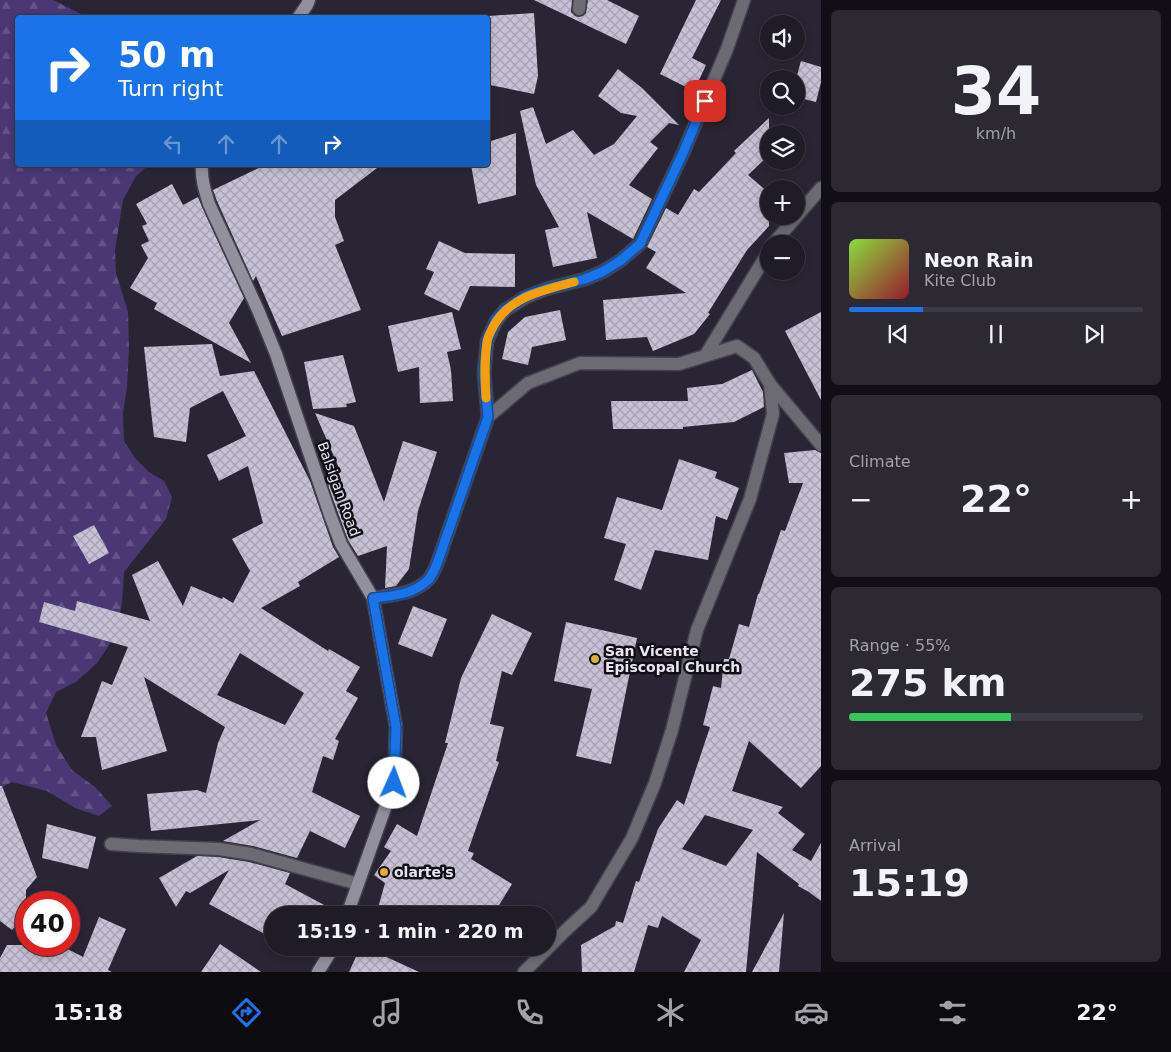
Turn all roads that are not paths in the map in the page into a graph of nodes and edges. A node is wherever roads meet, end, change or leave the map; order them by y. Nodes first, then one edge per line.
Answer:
1 (309, 0) edge
2 (744, 0) edge
3 (300, 15) edge
4 (202, 167) edge
5 (821, 188) edge
6 (782, 235) edge
7 (760, 267) edge
8 (705, 356) junction
9 (770, 384) junction
10 (488, 417) junction
11 (821, 444) edge
12 (373, 598) junction
13 (112, 844) dead end
14 (358, 884) junction
15 (350, 906) edge
16 (328, 956) edge
17 (318, 972) edge
18 (524, 972) edge

1 - 3 street
2 - 10 street
4 - 12 street, Balsigan Road
5 - 6 street
7 - 8 street
8 - 9 street
8 - 10 street
9 - 11 street
9 - 18 street
10 - 12 street
12 - 14 street, Balsigan Road
13 - 14 street
14 - 15 street, Balsigan Road
16 - 17 street

